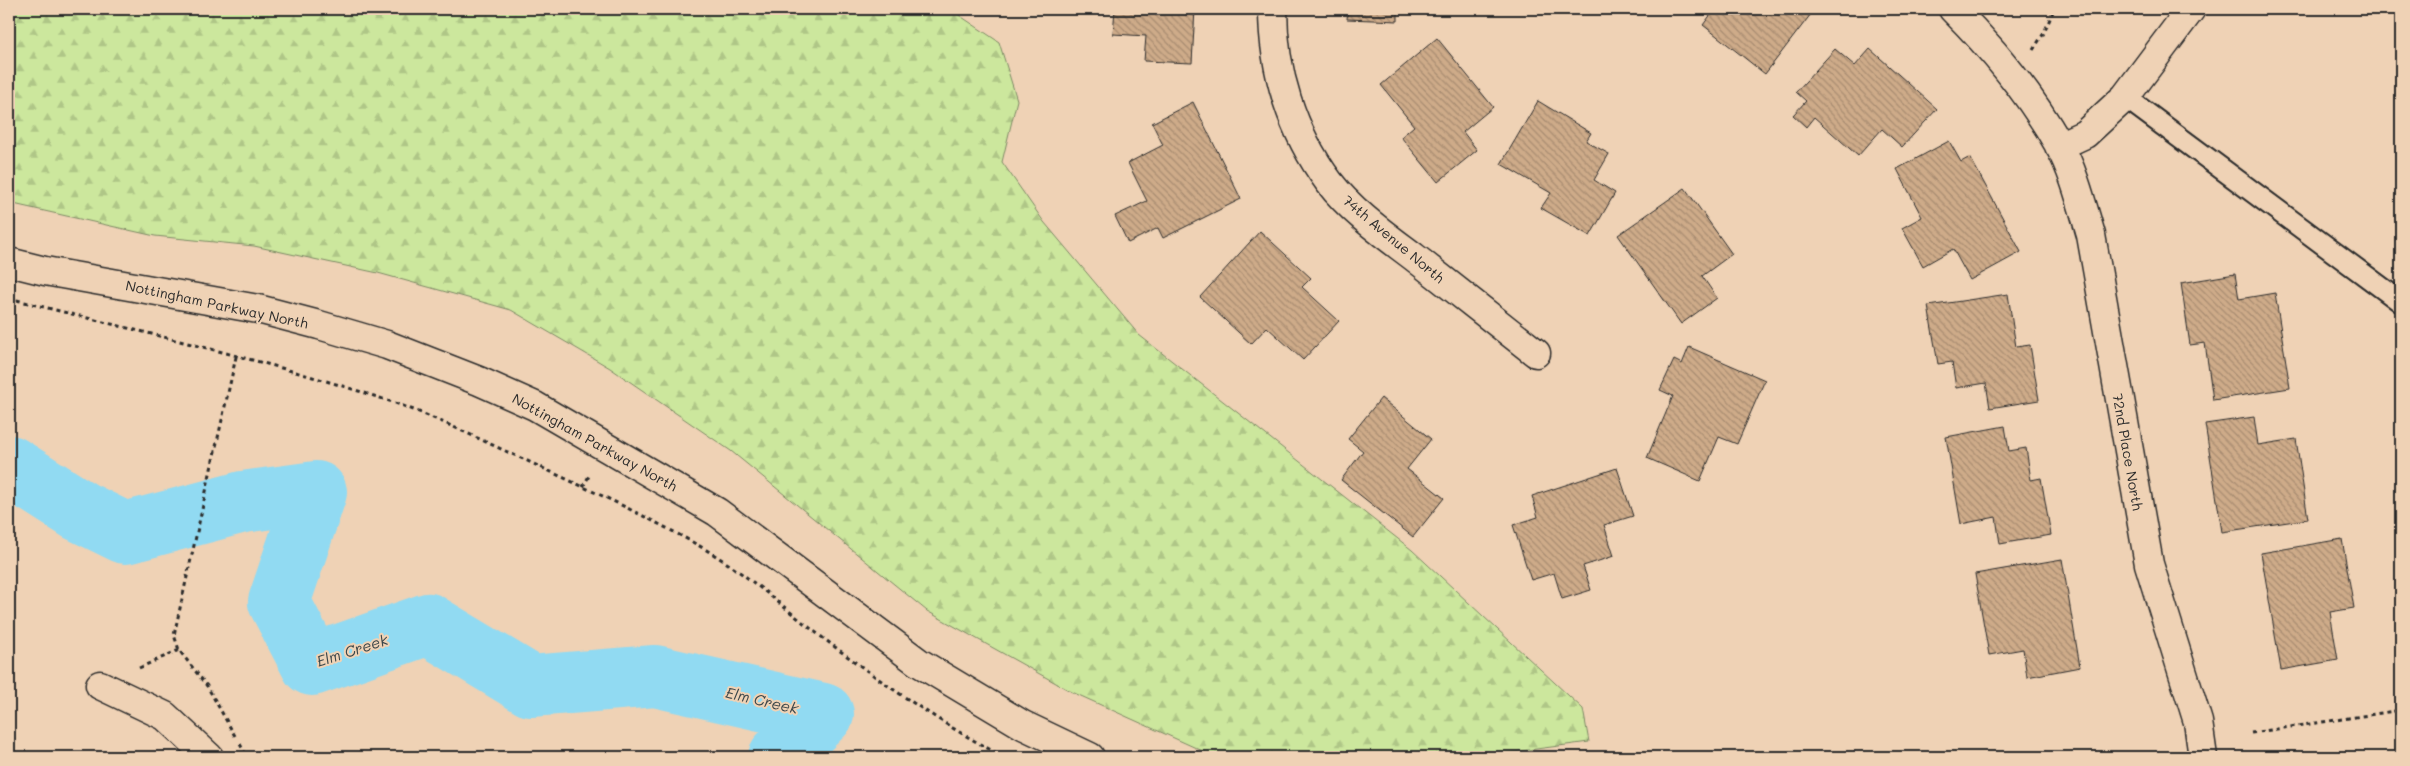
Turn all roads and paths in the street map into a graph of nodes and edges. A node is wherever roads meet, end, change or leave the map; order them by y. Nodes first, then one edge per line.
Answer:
1 (1273, 9) edge
2 (1953, 9) edge
3 (2054, 9) edge
4 (2191, 9) edge
5 (2034, 50) dead end
6 (2126, 97) junction
7 (2059, 146) junction
8 (9, 262) edge
9 (9, 298) edge
10 (2401, 302) edge
11 (1536, 353) dead end
12 (236, 357) junction
13 (100, 685) dead end
14 (2401, 710) edge
15 (2251, 732) dead end
16 (209, 757) edge
17 (247, 757) edge
18 (1004, 757) edge
19 (1090, 757) edge
20 (2203, 757) edge

1 - 11 street, 74th Avenue North
2 - 7 street, 72nd Place North
3 - 5 path
4 - 6 street
6 - 7 street
6 - 10 lane
7 - 20 street, 72nd Place North
8 - 19 street, Nottingham Parkway North
9 - 12 path
12 - 17 path
12 - 18 path
13 - 16 street
14 - 15 path

